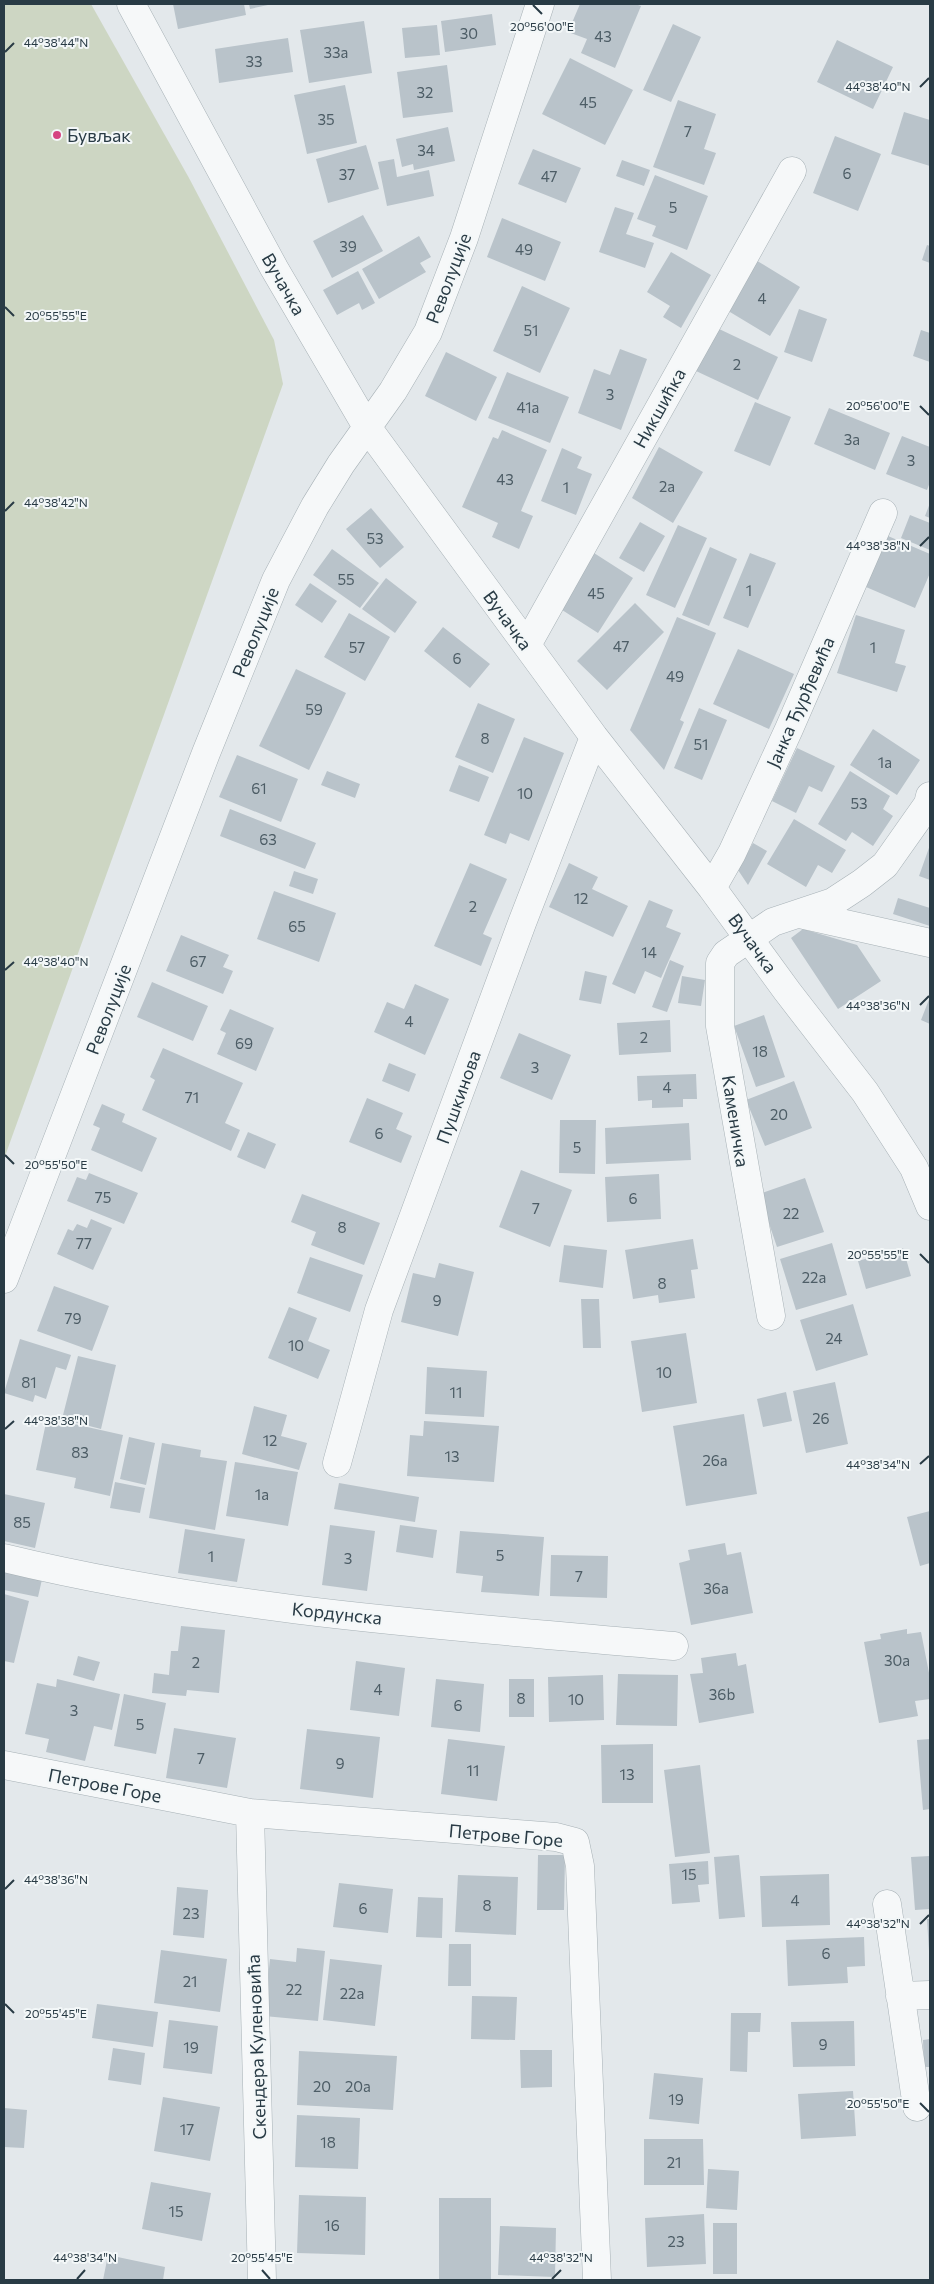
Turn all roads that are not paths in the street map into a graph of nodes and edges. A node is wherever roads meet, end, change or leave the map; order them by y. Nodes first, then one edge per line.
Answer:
1 (131, 4) edge
2 (540, 4) edge
3 (792, 171) dead end
4 (367, 427) junction
5 (882, 513) dead end
6 (527, 645) junction
7 (594, 737) junction
8 (929, 802) edge
9 (712, 888) junction
10 (800, 914) junction
11 (749, 938) junction
12 (930, 943) edge
13 (930, 1206) edge
14 (4, 1279) edge
15 (770, 1316) dead end
16 (337, 1463) dead end
17 (4, 1558) edge
18 (674, 1646) dead end
19 (4, 1765) edge
20 (250, 1813) junction
21 (887, 1904) dead end
22 (930, 1995) edge
23 (900, 1996) junction
24 (917, 2107) dead end
25 (262, 2280) edge
26 (597, 2280) edge

1 - 4 street, Вучачка
2 - 4 street, Револуције
3 - 6 street, Никшићка
4 - 6 street, Вучачка
4 - 14 street, Револуције
5 - 9 street, Јанка Ђурђевића
6 - 7 street, Вучачка
7 - 9 street, Вучачка
7 - 16 street, Пушкинова
8 - 10 street, Каменичка
9 - 11 street, Вучачка
10 - 11 street, Каменичка
10 - 12 street
11 - 13 street, Вучачка
11 - 15 street, Каменичка
17 - 18 street, Кордунска
19 - 20 street, Петрове Горе
20 - 25 street, Скендера Куленовића
20 - 26 street, Петрове Горе
21 - 23 street
22 - 23 street
23 - 24 street

